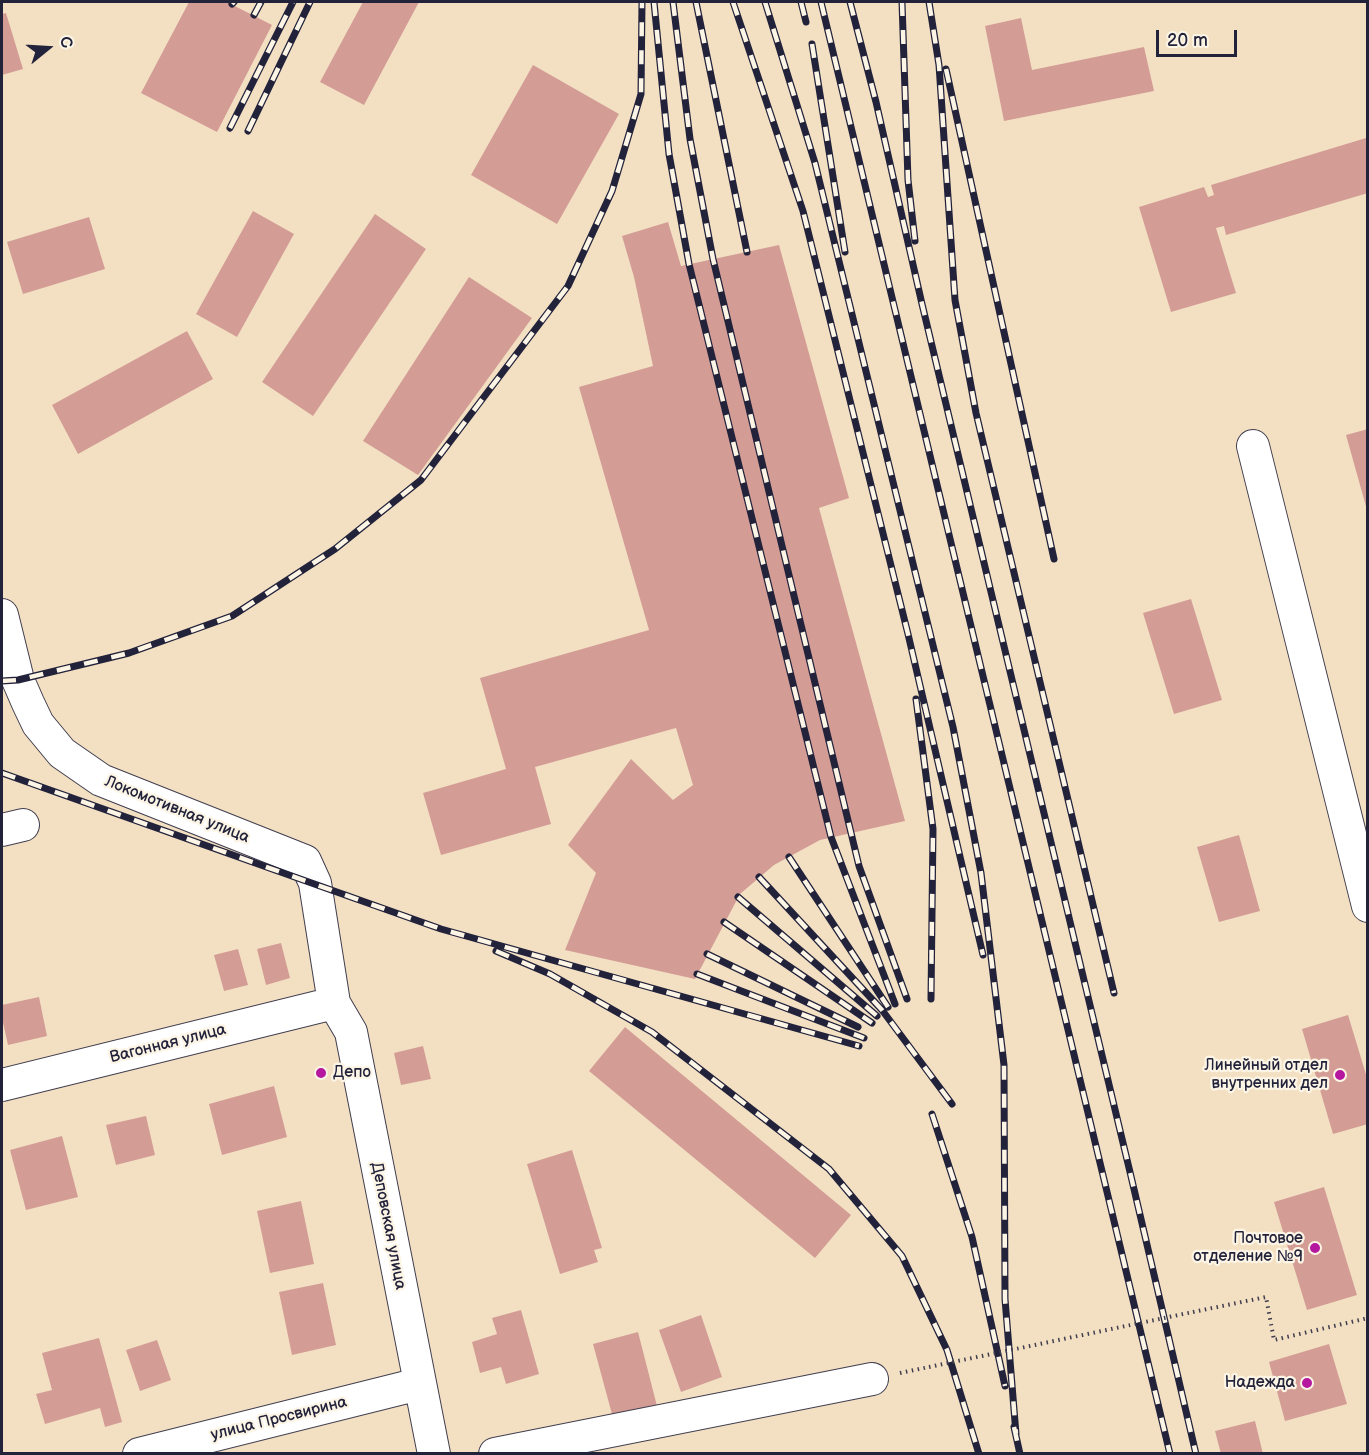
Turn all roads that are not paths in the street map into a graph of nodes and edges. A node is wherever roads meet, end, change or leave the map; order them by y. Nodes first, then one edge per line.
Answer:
1 (1253, 446) dead end
2 (2, 615) edge
3 (1368, 906) edge
4 (334, 1003) junction
5 (2, 1085) edge
6 (872, 1379) dead end
7 (419, 1384) junction
8 (139, 1454) edge
9 (434, 1454) edge
10 (495, 1454) edge

1 - 3 street
2 - 4 street, Локомотивная улица
4 - 5 street, Вагонная улица
4 - 7 street, Деповская улица
6 - 10 street
7 - 8 street, улица Просвирина
7 - 9 street, Деповская улица

